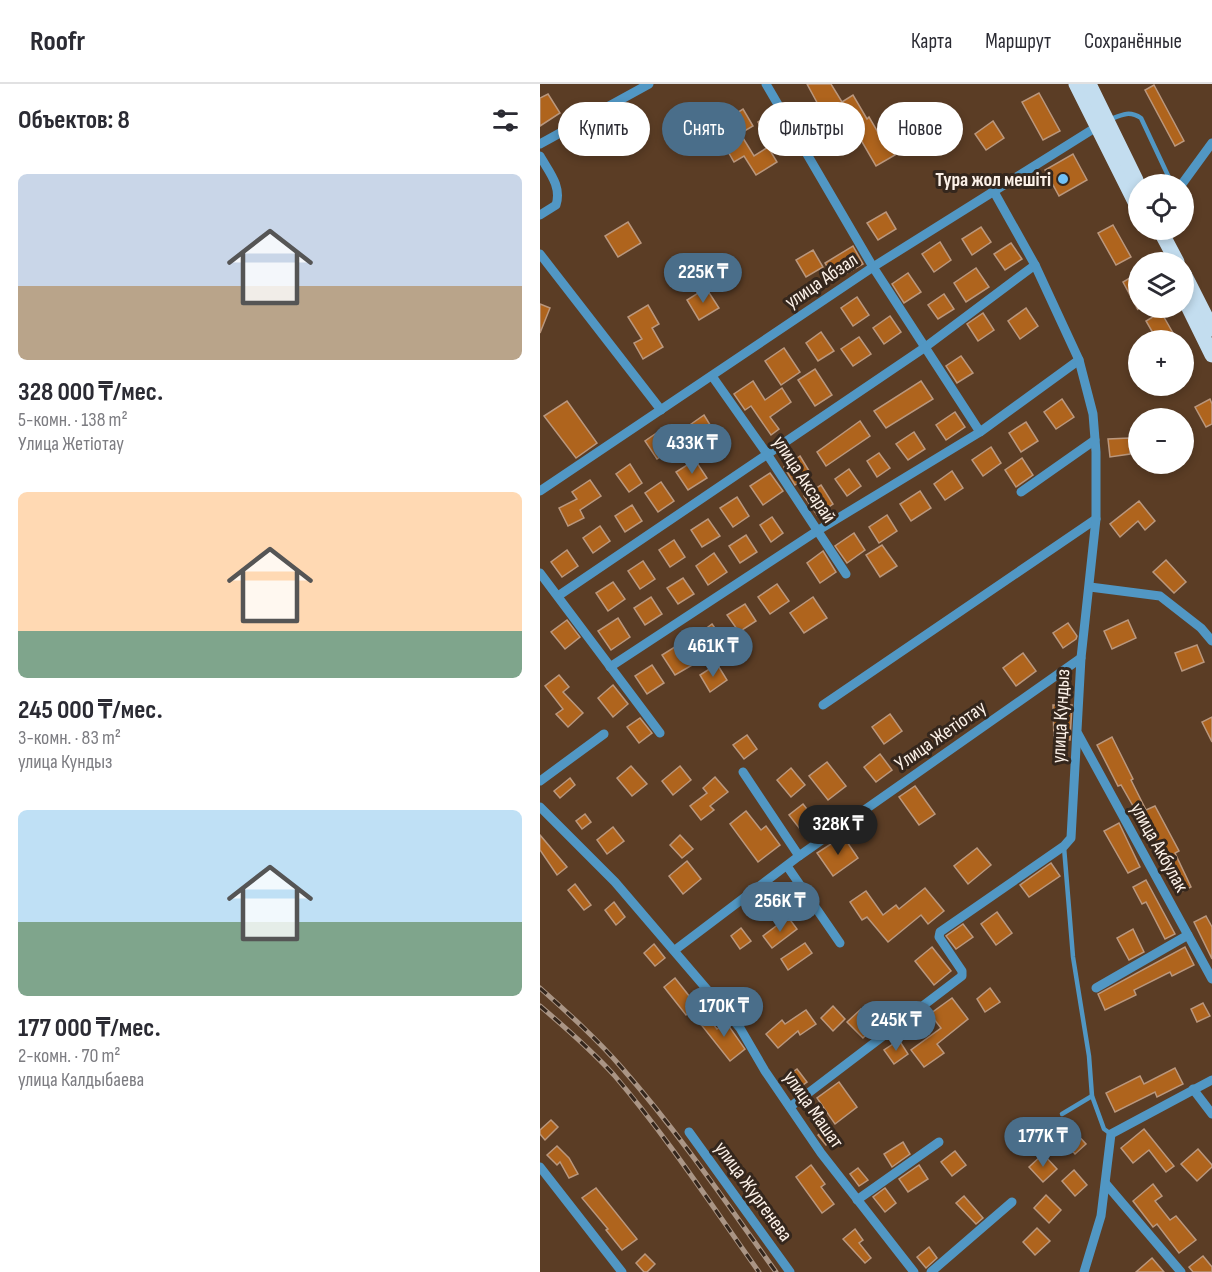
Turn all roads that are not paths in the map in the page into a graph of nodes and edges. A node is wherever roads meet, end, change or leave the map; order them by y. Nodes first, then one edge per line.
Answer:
1 (649, 84) edge
2 (766, 84) edge
3 (1076, 84) edge
4 (1089, 84) edge
5 (1103, 123) junction
6 (1212, 143) edge
7 (540, 144) edge
8 (540, 156) edge
9 (1132, 174) edge
10 (1167, 174) edge
11 (1189, 174) edge
12 (1128, 184) edge
13 (993, 190) junction
14 (540, 214) edge
15 (540, 254) edge
16 (1035, 265) junction
17 (873, 267) junction
18 (1194, 294) edge
19 (1194, 318) edge
20 (1212, 329) edge
21 (924, 348) junction
22 (1212, 355) edge
23 (1079, 360) junction
24 (711, 376) junction
25 (661, 410) junction
26 (980, 432) junction
27 (1095, 440) junction
28 (767, 454) junction
29 (540, 491) edge
30 (1021, 492) dead end
31 (1096, 519) junction
32 (817, 531) junction
33 (540, 573) edge
34 (846, 574) dead end
35 (1090, 587) junction
36 (558, 596) junction
37 (1212, 641) edge
38 (1081, 658) junction
39 (610, 667) junction
40 (823, 705) dead end
41 (1077, 732) junction
42 (660, 733) dead end
43 (604, 734) dead end
44 (743, 772) dead end
45 (540, 781) edge
46 (540, 807) edge
47 (1064, 846) junction
48 (799, 856) junction
49 (787, 866) junction
50 (1188, 935) junction
51 (840, 943) dead end
52 (675, 950) junction
53 (1212, 979) edge
54 (1096, 988) dead end
55 (1212, 1080) edge
56 (1193, 1089) junction
57 (1092, 1096) junction
58 (790, 1107) junction
59 (1062, 1114) dead end
60 (1212, 1114) edge
61 (689, 1132) dead end
62 (1111, 1134) junction
63 (939, 1142) dead end
64 (540, 1167) edge
65 (1106, 1184) junction
66 (857, 1200) junction
67 (1012, 1202) dead end
68 (622, 1272) edge
69 (790, 1272) edge
70 (914, 1272) edge
71 (931, 1272) edge
72 (1084, 1272) edge
73 (1182, 1272) edge

1 - 7 street
2 - 17 street
3 - 5 main road
4 - 5 main road
5 - 9 main road
5 - 10 lane
5 - 12 main road
5 - 13 street, улица Абзал
6 - 11 street
8 - 14 street
13 - 16 street, улица Кундыз
13 - 17 street, улица Абзал
15 - 25 street
16 - 21 street
16 - 23 street, улица Кундыз
17 - 21 street
17 - 24 street, улица Абзал
18 - 20 main road
19 - 22 main road
21 - 26 street
21 - 28 street
23 - 26 street
23 - 27 street, улица Кундыз
24 - 25 street, улица Абзал
24 - 28 street, улица Аксарай
25 - 29 street, улица Абзал
26 - 32 street
27 - 30 street
27 - 31 street, улица Кундыз
28 - 32 street, улица Аксарай
28 - 36 street
31 - 35 street, улица Кундыз
31 - 40 street
32 - 34 street, улица Аксарай
32 - 39 street
33 - 36 street
35 - 37 street
35 - 38 street, улица Кундыз
36 - 39 street
38 - 41 street, улица Кундыз
38 - 48 street, Улица Жетіотау
39 - 42 street
41 - 47 street, улица Кундыз
41 - 50 street, улица Акбулак
43 - 45 street
44 - 48 street
46 - 52 street, улица Машат
47 - 57 lane
47 - 58 street
48 - 49 street, Улица Жетіотау
49 - 51 street
49 - 52 street, Улица Жетіотау
50 - 53 street, улица Акбулак
50 - 54 street
52 - 58 street, улица Машат
55 - 56 street
56 - 60 street
56 - 62 street
57 - 59 lane
57 - 62 lane
58 - 66 street, улица Машат
61 - 69 street, улица Жургенева
62 - 65 street
63 - 66 street
64 - 68 street
65 - 72 street
65 - 73 street
66 - 70 street, улица Машат
67 - 71 street

